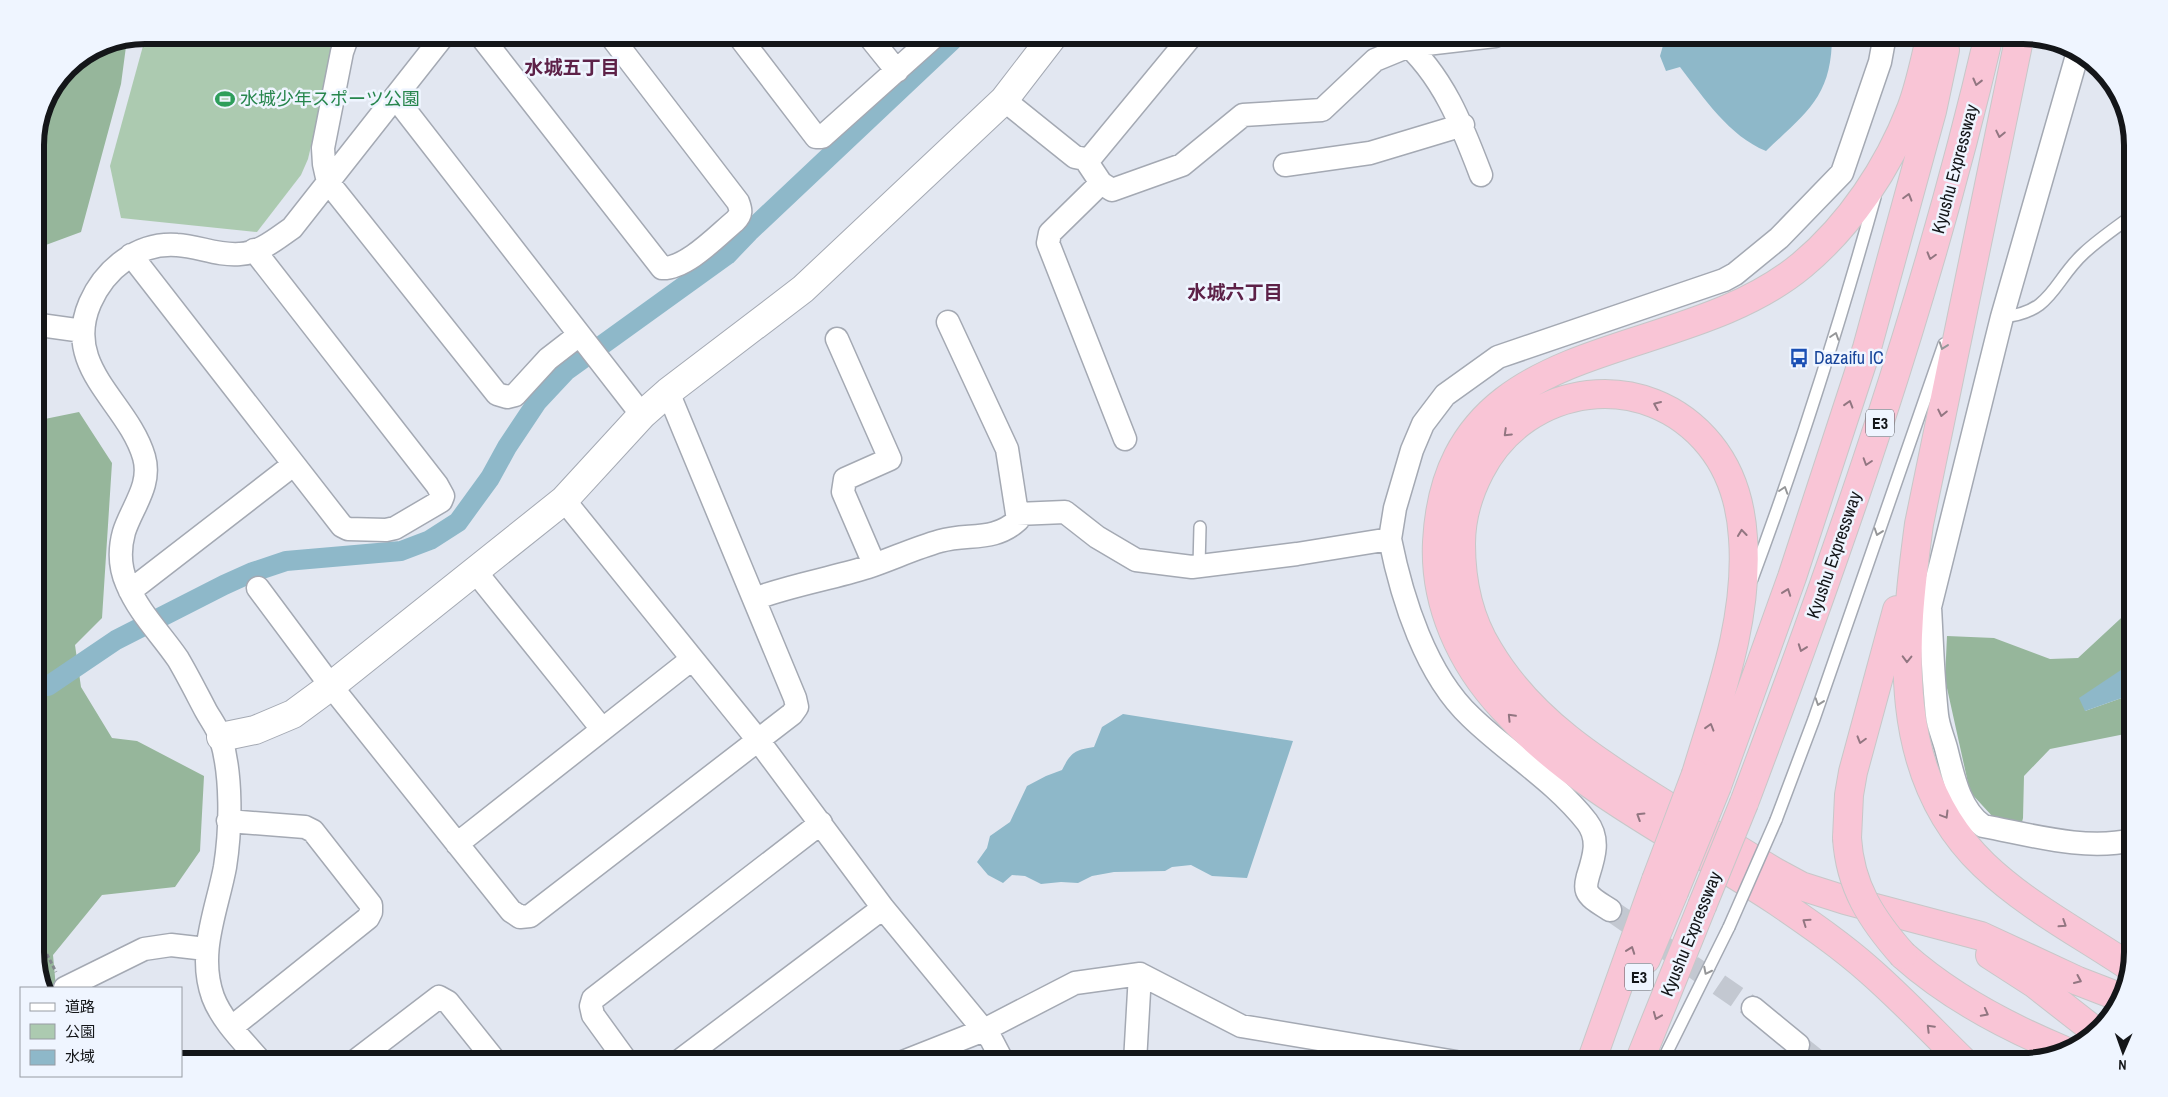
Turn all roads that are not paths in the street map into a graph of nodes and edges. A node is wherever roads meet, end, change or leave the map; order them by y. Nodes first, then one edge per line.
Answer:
1 (345, 44) edge
2 (437, 44) edge
3 (487, 44) edge
4 (617, 44) edge
5 (745, 44) edge
6 (875, 44) edge
7 (926, 44) edge
8 (1047, 44) edge
9 (1185, 44) edge
10 (1397, 44) edge
11 (1407, 44) edge
12 (1883, 44) edge
13 (1929, 44) edge
14 (1946, 44) edge
15 (1987, 44) edge
16 (2018, 44) edge
17 (2076, 59) edge
18 (897, 71) junction
19 (395, 97) junction
20 (1004, 100) junction
21 (1463, 125) junction
22 (1085, 159) junction
23 (1285, 165) dead end
24 (1884, 165) junction
25 (1482, 175) dead end
26 (328, 182) junction
27 (1101, 182) junction
28 (2124, 221) edge
29 (254, 250) junction
30 (131, 255) junction
31 (1972, 267) junction
32 (2002, 317) junction
33 (948, 322) dead end
34 (44, 326) edge
35 (83, 331) junction
36 (579, 335) junction
37 (836, 339) dead end
38 (668, 392) junction
39 (642, 415) junction
40 (1125, 439) dead end
41 (293, 465) junction
42 (564, 500) junction
43 (1017, 514) junction
44 (1919, 524) junction
45 (1200, 526) dead end
46 (1390, 540) junction
47 (874, 564) junction
48 (1199, 566) junction
49 (475, 571) junction
50 (258, 588) dead end
51 (130, 591) junction
52 (754, 599) junction
53 (1738, 618) junction
54 (692, 658) junction
55 (331, 686) junction
56 (602, 729) junction
57 (221, 738) junction
58 (758, 740) junction
59 (1706, 780) junction
60 (228, 820) junction
61 (821, 823) junction
62 (2124, 842) edge
63 (457, 844) junction
64 (1665, 886) junction
65 (883, 908) junction
66 (1610, 910) tunnel mouth
67 (1902, 916) junction
68 (206, 949) junction
69 (2123, 962) edge
70 (1140, 974) junction
71 (67, 987) edge
72 (2115, 995) edge
73 (1753, 1008) tunnel mouth
74 (232, 1027) junction
75 (2090, 1028) edge
76 (984, 1030) junction
77 (1798, 1045) tunnel mouth
78 (2057, 1047) edge
79 (253, 1053) edge
80 (366, 1053) edge
81 (489, 1053) edge
82 (621, 1053) edge
83 (690, 1053) edge
84 (926, 1053) edge
85 (998, 1053) edge
86 (1136, 1053) edge
87 (1402, 1053) edge
88 (1596, 1053) edge
89 (1607, 1053) edge
90 (1643, 1053) edge
91 (1666, 1053) edge
92 (1955, 1053) edge

1 - 26 street
2 - 19 street
3 - 4 street
5 - 18 street
6 - 18 street
7 - 18 street
8 - 20 street
9 - 22 street
10 - 27 street
11 - 21 street
12 - 46 street
13 - 24 highway
59 -> 14 highway, Kyushu Expressway / E3
15 -> 90 highway, Kyushu Expressway / E3, bridge
16 -> 31 highway
17 - 32 street
19 - 26 street
19 - 36 street
20 - 22 street
20 - 38 street
21 - 23 street
21 - 25 street
22 - 27 street
53 -> 24 lane
92 -> 24 highway
26 - 29 street
26 - 36 street
27 - 40 street
28 - 32 lane
29 - 30 street
29 - 41 street
30 - 35 street
30 - 41 street
31 -> 44 highway
31 -> 91 lane, bridge
32 - 62 street
33 - 43 street
34 - 35 street
35 - 51 street
36 - 39 street
37 - 47 street
38 - 39 street
38 - 52 street
39 - 42 street
41 - 51 street
42 - 49 street
42 - 54 street
43 - 47 street
43 - 48 street
44 -> 69 highway
44 -> 78 highway, bridge
45 - 48 lane
46 - 48 street
46 - 66 street
47 - 52 street
49 - 55 street
49 - 56 street
50 - 55 street
51 - 57 street
52 - 58 street
59 -> 53 highway
53 -> 67 highway
54 - 56 street
54 - 58 street
55 - 57 street
55 - 63 street
56 - 63 street
57 - 60 street
58 - 61 street
58 - 63 street
59 - 64 highway, Kyushu Expressway / E3, bridge
60 - 68 street
60 - 74 street
61 - 65 street
61 - 82 street
88 -> 64 highway
64 - 89 highway, Kyushu Expressway / E3
65 - 76 street
65 - 83 street
67 -> 72 highway
67 - 75 highway
68 - 71 street
68 - 74 street
70 - 76 street
70 - 86 street
70 - 87 street
73 - 77 street
74 - 79 street
76 - 84 street
76 - 85 street
80 - 81 street

